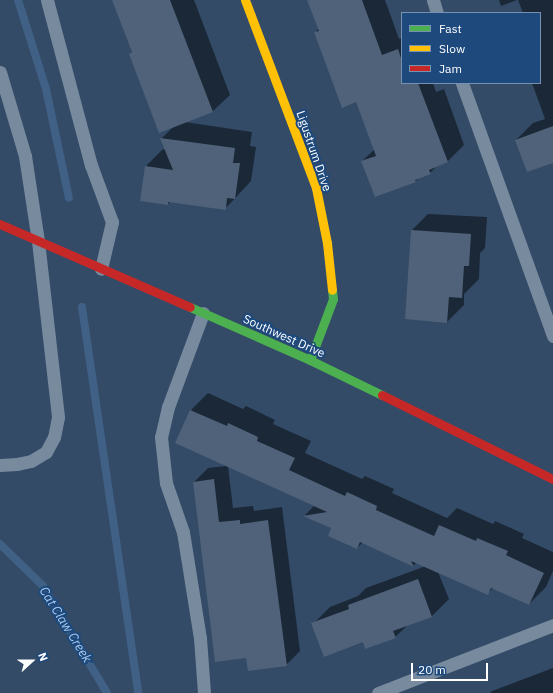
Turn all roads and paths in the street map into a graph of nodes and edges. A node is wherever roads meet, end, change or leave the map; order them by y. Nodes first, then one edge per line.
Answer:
1 (47, 0) edge
2 (245, 0) edge
3 (432, 0) edge
4 (437, 12) edge
5 (0, 72) edge
6 (462, 84) edge
7 (0, 224) edge
8 (38, 241) junction
9 (101, 268) junction
10 (203, 313) junction
11 (553, 336) edge
12 (310, 360) junction
13 (0, 465) edge
14 (553, 479) edge
15 (553, 625) edge
16 (204, 693) edge
17 (378, 693) edge

1 - 9 lane
2 - 12 main road, Ligustrum Drive
3 - 4 lane
5 - 8 lane
6 - 11 lane
7 - 8 main road, Southwest Drive
8 - 9 main road, Southwest Drive
8 - 13 lane
9 - 10 main road, Southwest Drive
10 - 12 main road, Southwest Drive
10 - 16 lane
12 - 14 main road, Southwest Drive
15 - 17 lane

